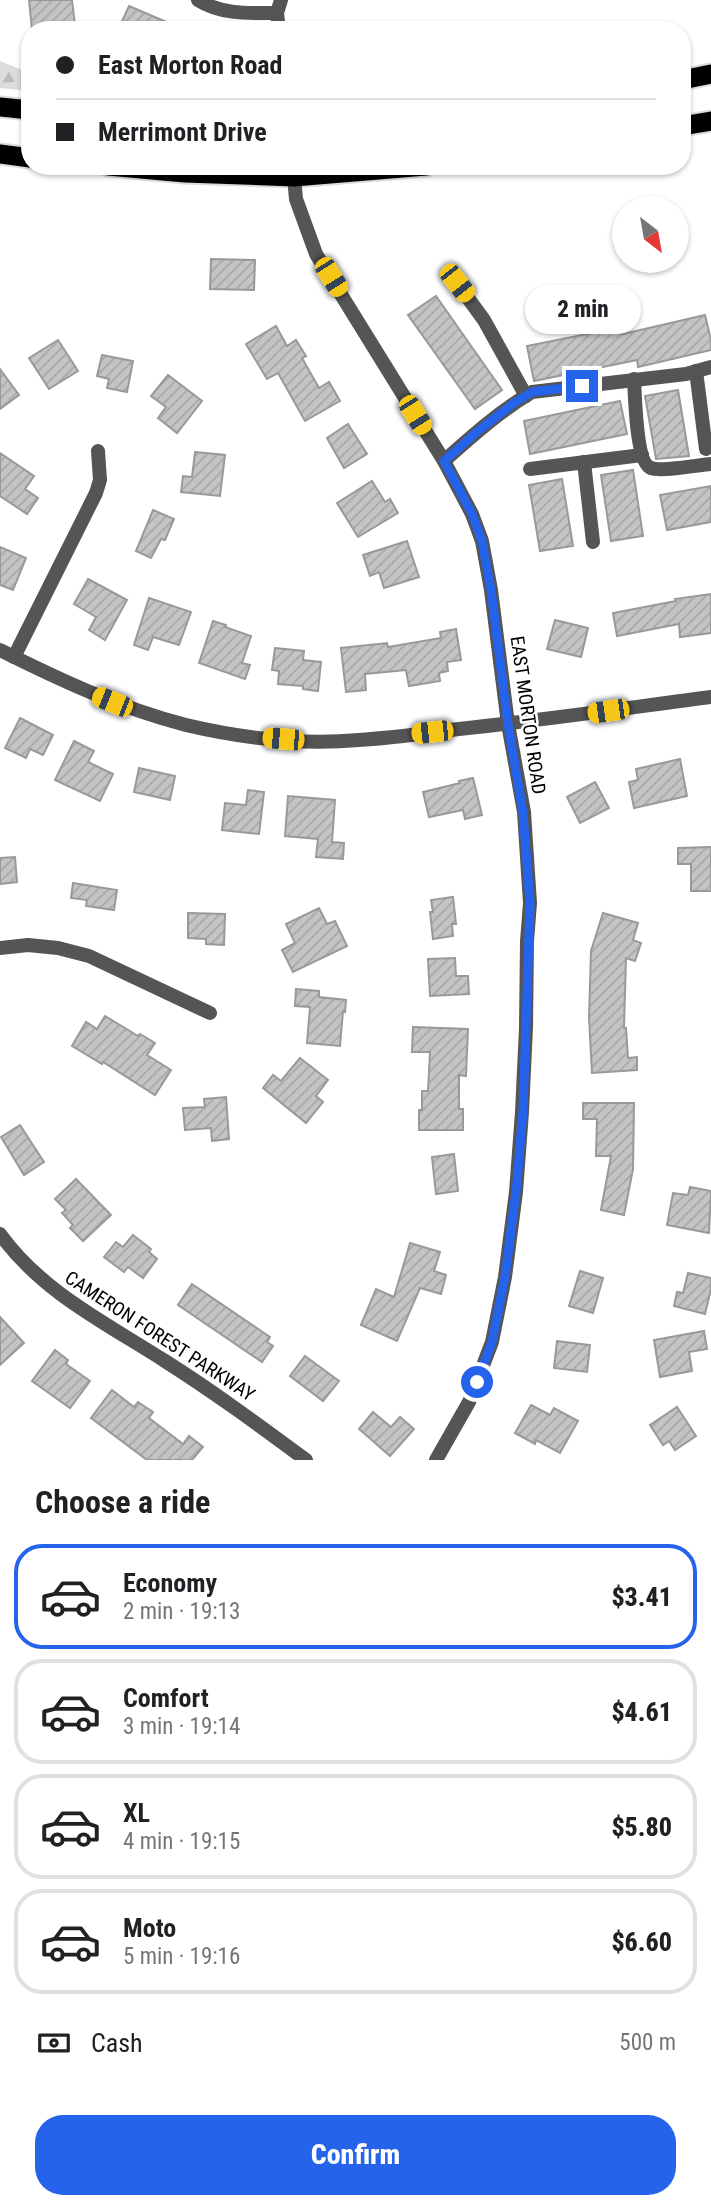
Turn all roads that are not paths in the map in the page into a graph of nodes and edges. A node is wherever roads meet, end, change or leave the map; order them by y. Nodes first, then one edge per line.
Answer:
1 (198, 0) edge
2 (279, 6) edge
3 (711, 75) edge
4 (691, 78) edge
5 (0, 107) edge
6 (21, 109) edge
7 (711, 121) edge
8 (691, 124) edge
9 (0, 154) edge
10 (21, 157) edge
11 (294, 175) edge
12 (457, 283) dead end
13 (711, 367) edge
14 (696, 371) junction
15 (634, 379) junction
16 (526, 396) junction
17 (706, 449) dead end
18 (98, 451) dead end
19 (642, 456) junction
20 (444, 461) junction
21 (584, 462) junction
22 (711, 464) edge
23 (530, 469) dead end
24 (593, 542) dead end
25 (0, 650) edge
26 (14, 657) junction
27 (711, 697) edge
28 (508, 724) junction
29 (0, 948) edge
30 (210, 1013) dead end
31 (0, 1234) edge
32 (306, 1460) edge
33 (436, 1460) edge

1 - 2 street
3 - 4 highway
5 - 6 highway
7 - 8 highway
9 - 10 highway
11 - 20 street, EAST MORTON ROAD
12 - 16 street
13 - 14 street
14 - 15 street
14 - 17 street
15 - 16 street
15 - 19 street
16 - 20 street
18 - 26 street
19 - 21 street
19 - 22 street
20 - 28 street, EAST MORTON ROAD
21 - 23 street
21 - 24 street
25 - 26 street
26 - 28 street
27 - 28 street
28 - 33 street, EAST MORTON ROAD
29 - 30 street
31 - 32 street, CAMERON FOREST PARKWAY

